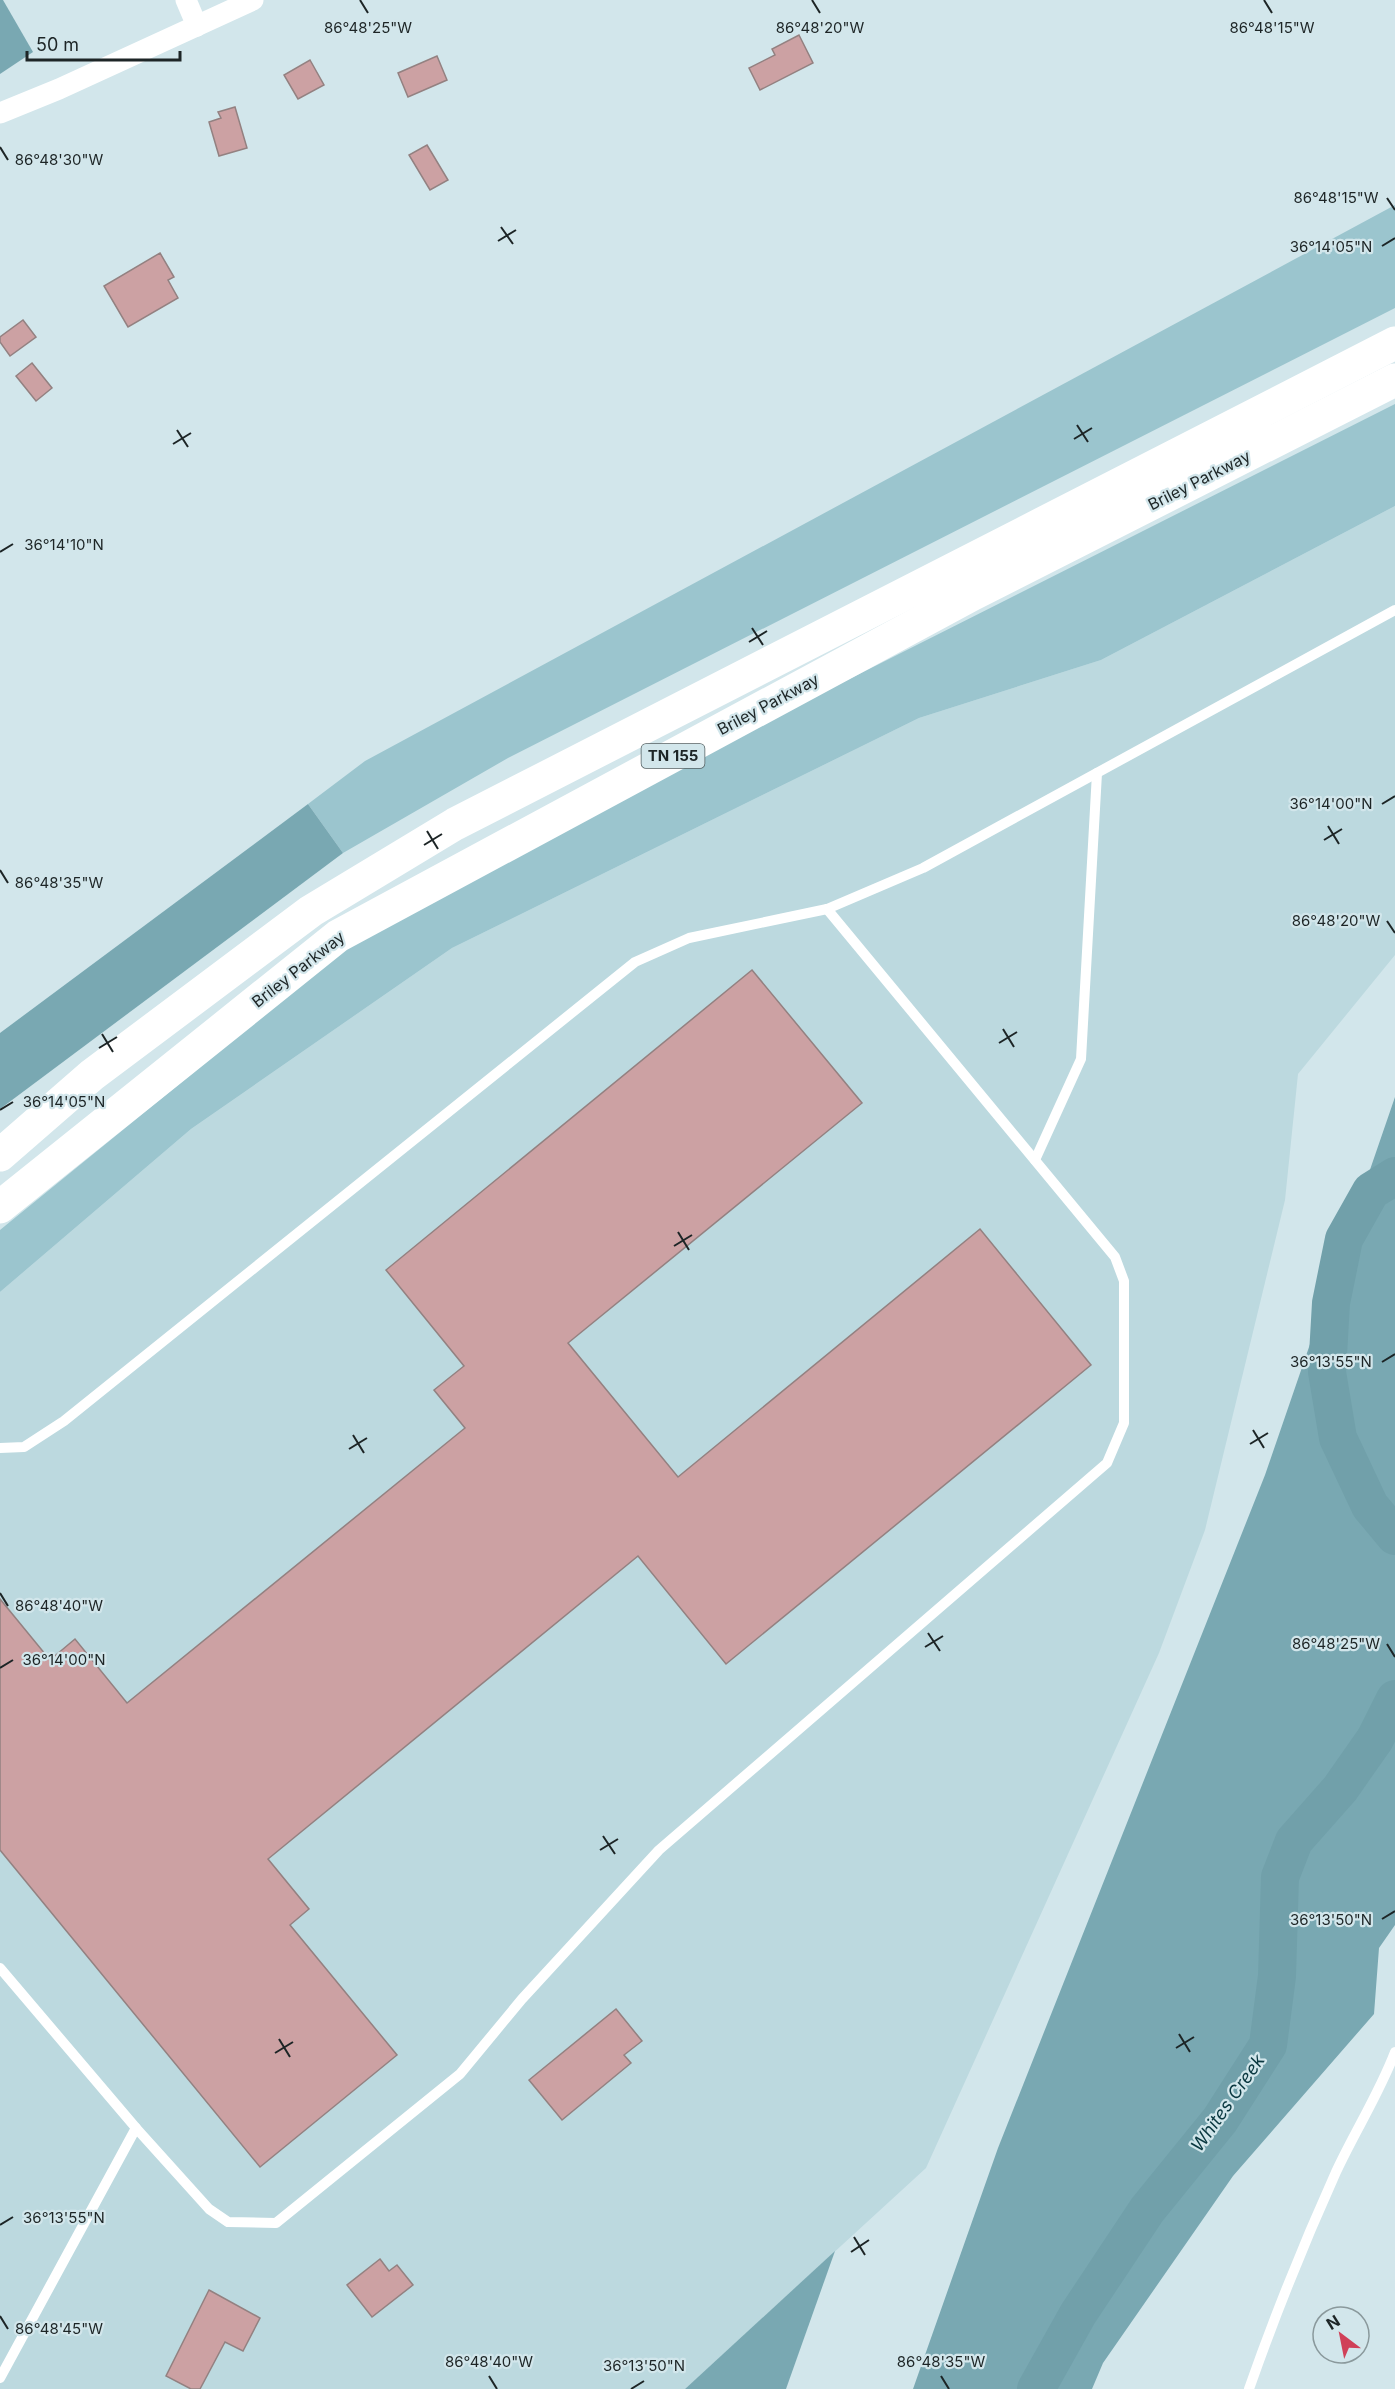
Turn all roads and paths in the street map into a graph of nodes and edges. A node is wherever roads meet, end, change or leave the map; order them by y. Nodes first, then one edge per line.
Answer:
1 (186, 0) edge
2 (254, 0) edge
3 (197, 26) junction
4 (0, 113) edge
5 (1395, 342) edge
6 (1395, 380) edge
7 (1395, 610) edge
8 (1097, 773) junction
9 (827, 909) junction
10 (92, 1075) junction
11 (0, 1133) edge
12 (0, 1155) edge
13 (1035, 1160) junction
14 (0, 1207) edge
15 (0, 1448) edge
16 (0, 1968) edge
17 (1395, 2052) edge
18 (136, 2128) junction
19 (0, 2378) edge
20 (1249, 2389) edge

1 - 3 street
2 - 3 street
3 - 4 street
5 - 10 highway, Briley Parkway / TN 155
6 - 14 highway, Briley Parkway / TN 155
7 - 8 lane
8 - 9 lane
8 - 13 lane
9 - 13 lane
9 - 15 lane
10 - 11 highway
10 - 12 highway, Briley Parkway / TN 155
13 - 18 lane
16 - 18 lane
17 - 20 lane
18 - 19 lane

